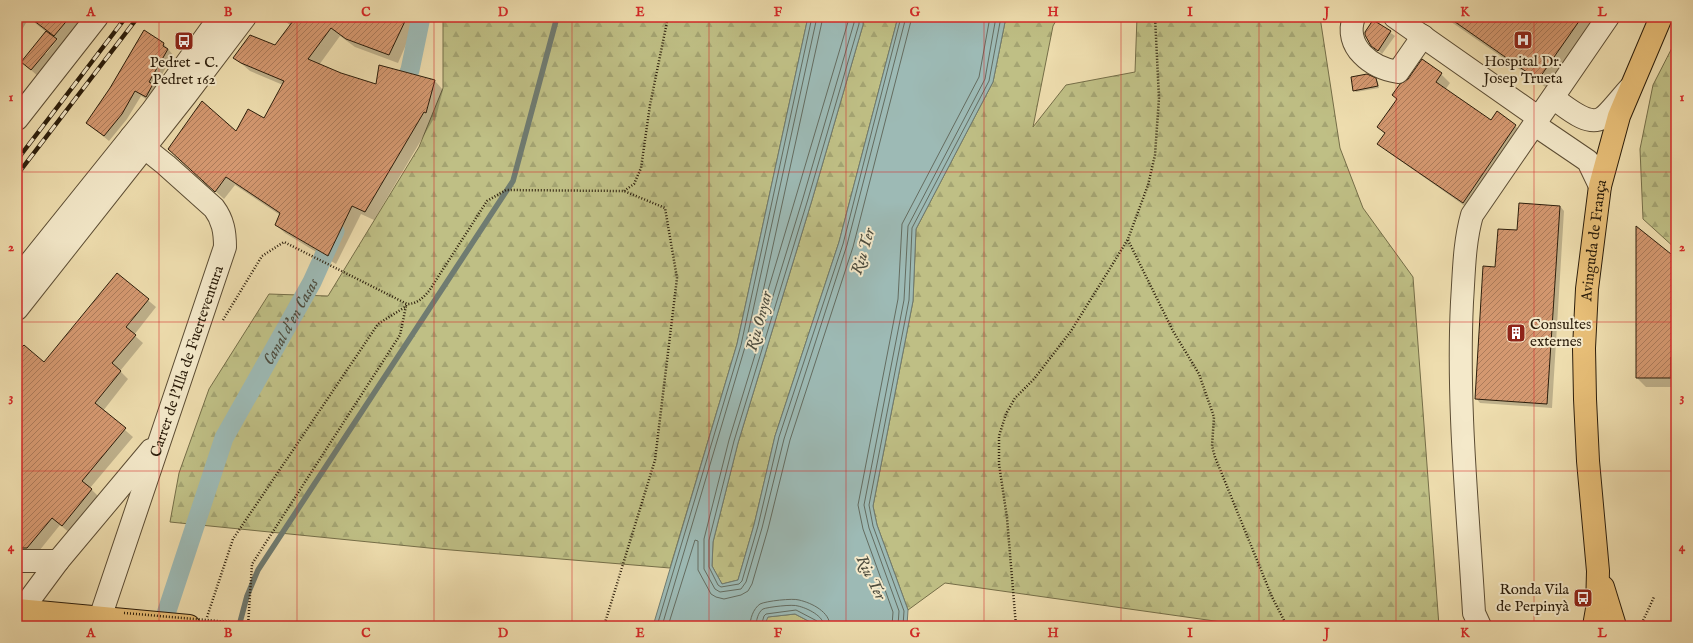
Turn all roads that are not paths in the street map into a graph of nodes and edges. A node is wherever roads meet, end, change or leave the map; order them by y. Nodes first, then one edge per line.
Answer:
1 (97, 17) edge
2 (220, 17) edge
3 (245, 17) edge
4 (1354, 17) edge
5 (1395, 17) edge
6 (1608, 17) edge
7 (1661, 17) edge
8 (1423, 36) junction
9 (1631, 87) junction
10 (1553, 98) junction
11 (17, 119) edge
12 (1537, 122) junction
13 (138, 143) junction
14 (1600, 186) junction
15 (17, 278) edge
16 (17, 310) edge
17 (160, 440) junction
18 (17, 561) edge
19 (58, 561) junction
20 (1598, 571) junction
21 (18, 618) edge
22 (100, 618) junction
23 (189, 626) edge
24 (1480, 626) edge
25 (1594, 626) edge
26 (1615, 626) edge

1 - 11 street
2 - 13 street
3 - 13 street
4 - 8 street
5 - 8 street
6 - 10 street
7 - 9 main road, Avinguda de França
8 - 12 street
9 - 10 street
9 - 14 main road, Avinguda de França
10 - 12 street
12 - 14 street
12 - 24 street
13 - 15 street
13 - 16 street
13 - 17 street, Carrer de l'Illa de Fuerteventura
14 - 20 main road, Avinguda de França
17 - 19 street
17 - 22 street, Carrer de l'Illa de Fuerteventura
18 - 19 street
19 - 21 street
20 - 25 main road, Avinguda de França
20 - 26 main road, Avinguda de França
21 - 22 main road
22 - 23 main road

